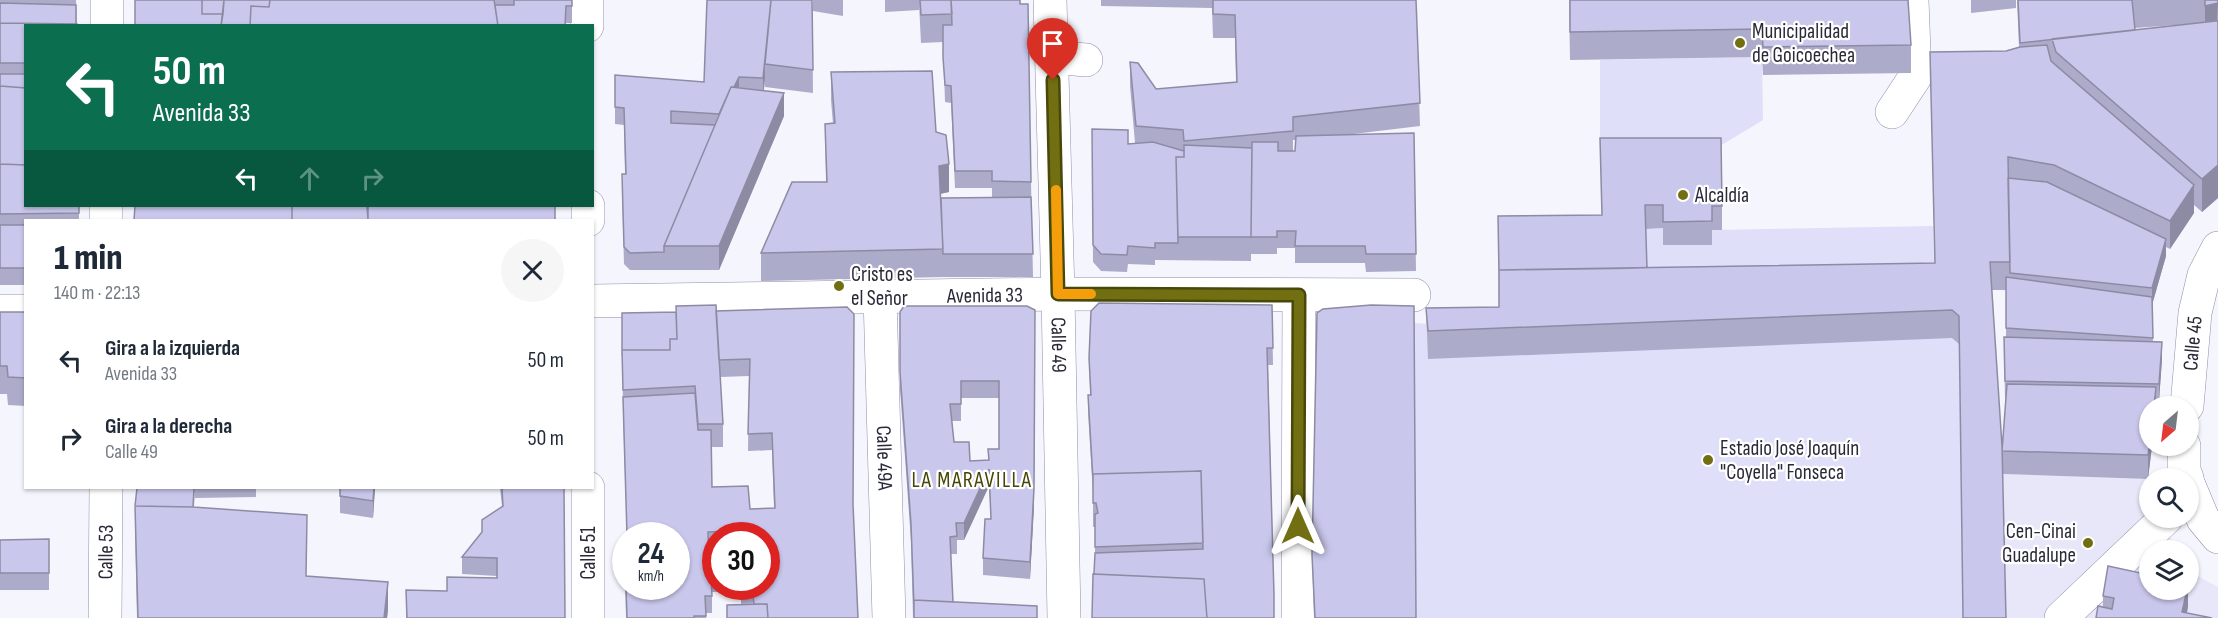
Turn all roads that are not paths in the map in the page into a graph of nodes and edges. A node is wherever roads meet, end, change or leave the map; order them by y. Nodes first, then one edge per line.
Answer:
1 (107, 0) edge
2 (587, 0) edge
3 (1050, 0) edge
4 (1912, 0) edge
5 (107, 24) edge
6 (587, 24) edge
7 (1053, 57) junction
8 (1086, 60) dead end
9 (1892, 112) dead end
10 (2218, 248) edge
11 (1058, 294) junction
12 (1299, 295) junction
13 (1414, 295) dead end
14 (880, 296) junction
15 (594, 301) edge
16 (24, 310) edge
17 (0, 311) edge
18 (2188, 396) edge
19 (106, 489) edge
20 (588, 489) edge
21 (2156, 528) edge
22 (105, 618) edge
23 (588, 618) edge
24 (889, 618) edge
25 (1064, 618) edge
26 (1298, 618) edge
27 (2061, 618) edge

1 - 5 street
2 - 6 street
3 - 7 street, Calle 49
4 - 9 street
7 - 8 street
7 - 11 street, Calle 49
10 - 18 street, Calle 45
11 - 12 street, Avenida 33
11 - 14 street, Avenida 33
11 - 25 street, Calle 49
12 - 13 street, Avenida 33
12 - 26 street
14 - 15 street, Avenida 33
14 - 24 street, Calle 49A
16 - 17 street
19 - 22 street, Calle 53
20 - 23 street, Calle 51
21 - 27 street

